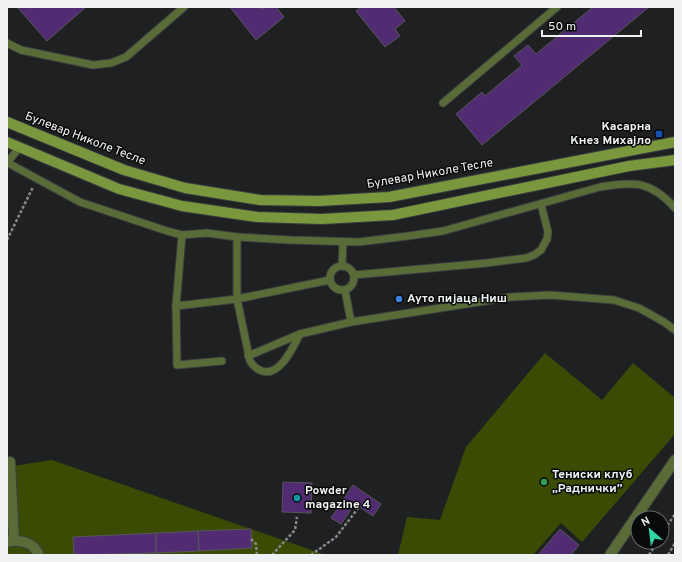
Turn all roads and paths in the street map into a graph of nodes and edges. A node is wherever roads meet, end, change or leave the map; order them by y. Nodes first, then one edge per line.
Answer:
1 (184, 7) edge
2 (557, 7) edge
3 (7, 43) edge
4 (443, 102) dead end
5 (7, 122) edge
6 (7, 142) edge
7 (675, 142) edge
8 (19, 148) junction
9 (675, 160) edge
10 (8, 163) edge
11 (37, 179) junction
12 (541, 204) junction
13 (675, 208) edge
14 (182, 235) junction
15 (237, 237) junction
16 (7, 240) edge
17 (343, 242) junction
18 (342, 266) junction
19 (354, 275) junction
20 (330, 280) junction
21 (345, 290) junction
22 (237, 299) junction
23 (176, 306) junction
24 (351, 322) junction
25 (675, 330) edge
26 (300, 334) junction
27 (248, 356) junction
28 (222, 361) dead end
29 (8, 459) edge
30 (675, 460) edge
31 (359, 507) dead end
32 (297, 517) dead end
33 (251, 539) dead end
34 (11, 541) edge
35 (675, 543) edge
36 (39, 555) edge
37 (257, 555) edge
38 (272, 555) edge
39 (310, 555) edge
40 (610, 555) edge
41 (668, 555) edge

1 - 3 lane
2 - 4 lane
5 - 7 main road, Булевар Николе Тесле
6 - 8 main road
8 - 9 main road
8 - 10 lane
10 - 11 lane
11 - 14 lane
11 - 16 path
12 - 13 lane
12 - 17 lane
12 - 19 lane
14 - 15 lane
14 - 23 lane
15 - 17 lane
15 - 22 lane
17 - 18 lane
18 - 19 lane
18 - 20 lane
19 - 21 lane
20 - 21 lane
20 - 22 lane
21 - 24 lane
22 - 23 lane
22 - 27 lane
23 - 28 lane
24 - 25 lane
24 - 26 lane
26 - 27 lane
26 - 27 lane
29 - 34 street
30 - 40 street
31 - 39 path
32 - 38 path
33 - 37 path
34 - 36 street
35 - 41 path

